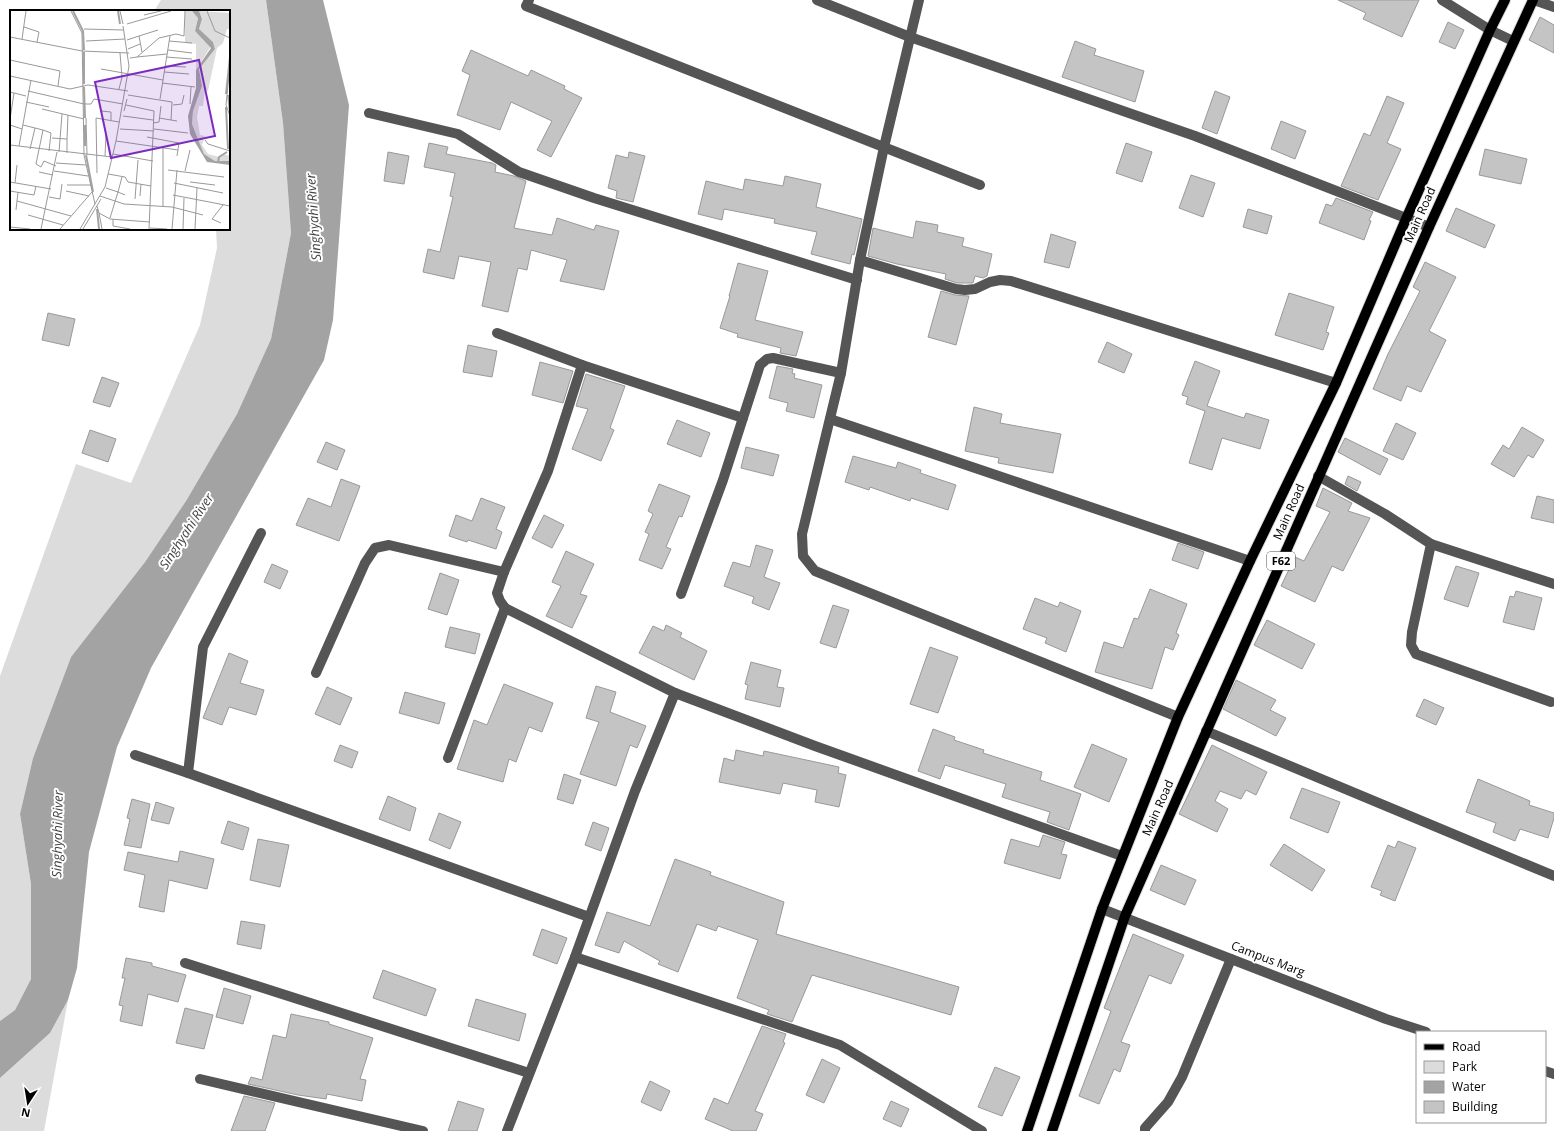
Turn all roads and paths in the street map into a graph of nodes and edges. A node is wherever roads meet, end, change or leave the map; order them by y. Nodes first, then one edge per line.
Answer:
1 (529, 0) edge
2 (817, 0) edge
3 (919, 0) edge
4 (1442, 0) edge
5 (1505, 0) edge
6 (1534, 0) edge
7 (1554, 7) edge
8 (1490, 30) junction
9 (910, 37) junction
10 (1513, 42) junction
11 (369, 114) dead end
12 (884, 147) junction
13 (980, 185) dead end
14 (1406, 219) junction
15 (1428, 227) junction
16 (860, 260) junction
17 (857, 280) junction
18 (497, 333) dead end
19 (582, 365) junction
20 (841, 373) junction
21 (1336, 383) junction
22 (743, 418) junction
23 (830, 419) junction
24 (1318, 476) junction
25 (261, 533) dead end
26 (1431, 544) junction
27 (1250, 561) junction
28 (504, 572) junction
29 (1554, 584) edge
30 (681, 594) dead end
31 (505, 608) junction
32 (316, 673) dead end
33 (675, 693) junction
34 (1551, 702) dead end
35 (1178, 717) junction
36 (1206, 731) junction
37 (135, 755) dead end
38 (448, 758) dead end
39 (188, 772) junction
40 (1122, 856) junction
41 (1554, 876) edge
42 (1102, 909) junction
43 (1125, 916) junction
44 (589, 917) junction
45 (575, 957) junction
46 (1231, 958) junction
47 (185, 963) dead end
48 (1423, 1031) edge
49 (529, 1073) junction
50 (200, 1079) dead end
51 (423, 1131) edge
52 (507, 1131) edge
53 (982, 1131) edge
54 (1027, 1131) edge
55 (1052, 1131) edge
56 (1145, 1131) edge

1 - 12 street
2 - 9 street
3 - 9 street
4 - 8 street
5 - 8 main road, Main Road / F62
6 - 7 street
6 - 10 main road, Main Road / F62
8 - 10 street
8 - 14 main road, Main Road / F62
9 - 12 street
9 - 14 street
10 - 15 main road, Main Road / F62
11 - 17 street
12 - 13 street
12 - 16 street
14 - 15 street
14 - 21 main road, Main Road / F62
15 - 24 main road, Main Road / F62
16 - 17 street
16 - 21 street
17 - 20 street
18 - 19 street
19 - 22 street
19 - 28 street
20 - 22 street
20 - 23 street
21 - 27 main road, Main Road / F62
22 - 30 street
23 - 27 street
23 - 35 street
24 - 26 street
24 - 36 main road, Main Road / F62
25 - 39 street
26 - 29 street
26 - 34 street
27 - 35 main road, Main Road / F62
28 - 31 street
28 - 32 street
31 - 33 street
31 - 38 street
33 - 40 street
33 - 44 street
35 - 40 main road, Main Road / F62
36 - 41 street
36 - 43 main road, Main Road / F62
37 - 39 street
39 - 44 street
40 - 42 main road, Main Road / F62
42 - 43 street, Campus Marg
42 - 54 main road, Main Road / F62
43 - 46 street, Campus Marg
43 - 55 main road, Main Road / F62
44 - 45 street
45 - 49 street
45 - 53 street
46 - 48 street, Campus Marg
46 - 56 street
47 - 49 street
49 - 52 street
50 - 51 street

